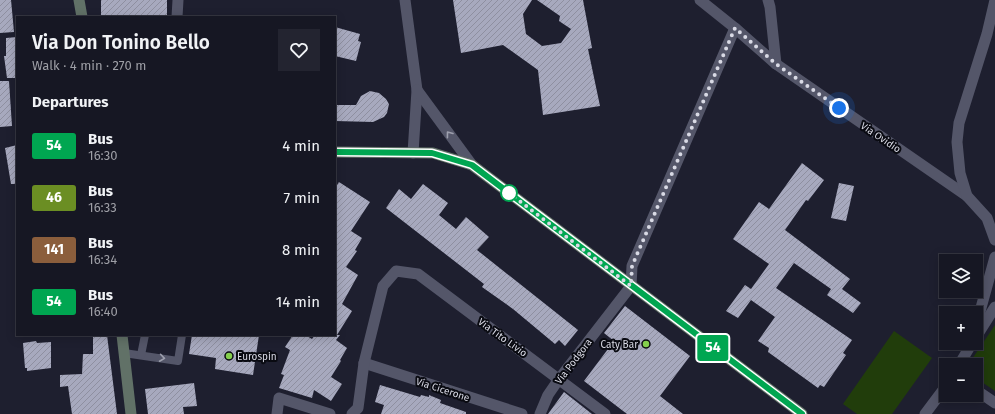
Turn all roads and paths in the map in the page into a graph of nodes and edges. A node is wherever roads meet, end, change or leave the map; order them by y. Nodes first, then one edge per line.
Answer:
1 (79, 0) edge
2 (178, 0) edge
3 (405, 0) edge
4 (700, 0) edge
5 (768, 0) edge
6 (994, 0) edge
7 (82, 16) edge
8 (177, 16) edge
9 (735, 28) junction
10 (776, 64) junction
11 (417, 90) junction
12 (336, 152) edge
13 (413, 153) junction
14 (472, 165) junction
15 (967, 196) junction
16 (995, 240) edge
17 (995, 257) edge
18 (631, 286) junction
19 (982, 306) edge
20 (995, 307) edge
21 (983, 325) edge
22 (122, 336) edge
23 (145, 336) edge
24 (182, 336) edge
25 (124, 353) junction
26 (141, 355) junction
27 (364, 363) junction
28 (559, 379) junction
29 (939, 395) edge
30 (983, 395) edge
31 (995, 403) edge
32 (131, 414) edge
33 (277, 414) edge
34 (330, 414) edge
35 (352, 414) edge
36 (522, 414) edge
37 (540, 414) edge
38 (605, 414) edge
39 (802, 414) edge
40 (925, 414) edge

1 - 7 main road
2 - 8 street
3 - 11 street
4 - 9 street, Via Ovidio
5 - 10 street
6 - 15 street
9 - 10 street, Via Ovidio
9 - 18 street
10 - 15 street, Via Ovidio
11 - 13 street
14 -> 11 street
12 - 13 main road
13 - 14 main road
14 - 18 main road
15 - 16 street
17 - 19 street
18 - 28 street, Via Podgora
18 - 39 main road
20 - 21 street
22 - 25 main road
23 - 26 lane
26 -> 24 lane
25 - 26 lane
25 - 32 main road
27 - 28 street, Via Tito Livio
27 - 35 street
27 - 36 street, Via Cicerone
28 - 37 street, Via Podgora
28 - 38 street, Via Tito Livio
29 - 40 street
30 - 31 street
33 - 34 street

